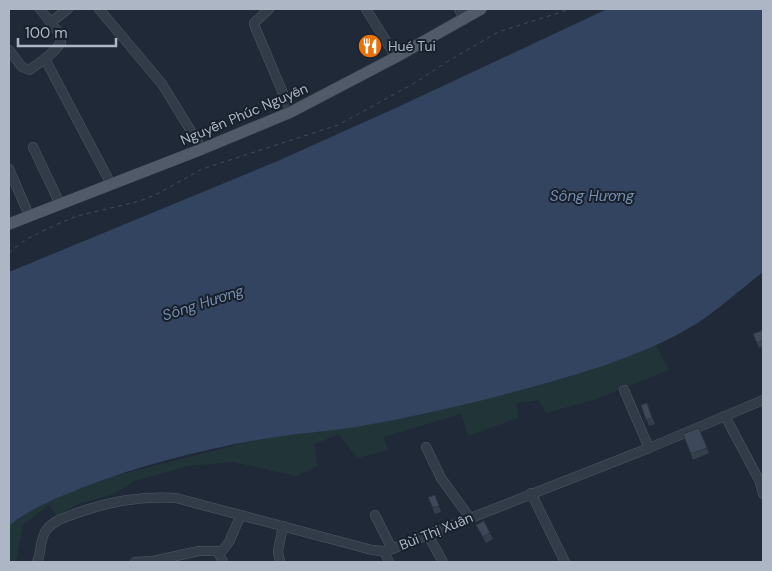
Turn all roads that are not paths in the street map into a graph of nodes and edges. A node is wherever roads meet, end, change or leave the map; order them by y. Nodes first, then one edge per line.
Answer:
1 (40, 9) edge
2 (68, 9) edge
3 (99, 9) edge
4 (269, 9) edge
5 (366, 9) edge
6 (459, 9) edge
7 (481, 9) edge
8 (464, 20) junction
9 (51, 22) junction
10 (9, 50) edge
11 (396, 57) junction
12 (45, 59) junction
13 (291, 112) junction
14 (33, 147) dead end
15 (202, 150) junction
16 (9, 169) edge
17 (111, 184) junction
18 (60, 204) junction
19 (29, 215) junction
20 (9, 224) edge
21 (624, 390) dead end
22 (763, 400) edge
23 (725, 416) junction
24 (426, 447) dead end
25 (649, 448) junction
26 (532, 493) junction
27 (763, 494) edge
28 (241, 515) junction
29 (375, 515) dead end
30 (470, 518) junction
31 (283, 526) junction
32 (428, 535) junction
33 (388, 550) junction
34 (218, 552) junction
35 (38, 561) edge
36 (135, 562) edge
37 (154, 562) edge
38 (223, 562) edge
39 (280, 562) edge
40 (389, 562) edge
41 (443, 562) edge
42 (565, 562) edge

1 - 9 street
2 - 9 street
3 - 15 street
4 - 13 street
5 - 11 street
6 - 8 street
7 - 8 main road, Nguyễn Phúc Nguyên
8 - 11 main road, Nguyễn Phúc Nguyên
9 - 12 street
10 - 12 street
11 - 13 main road, Nguyễn Phúc Nguyên
12 - 17 street
13 - 15 main road, Nguyễn Phúc Nguyên
14 - 18 street
15 - 17 main road, Nguyễn Phúc Nguyên
16 - 19 street
17 - 18 main road, Nguyễn Phúc Nguyên
18 - 19 main road, Nguyễn Phúc Nguyên
19 - 20 main road, Nguyễn Phúc Nguyên
21 - 25 street
22 - 23 street, Bùi Thị Xuân
23 - 25 street, Bùi Thị Xuân
23 - 27 street
24 - 30 street
25 - 26 street, Bùi Thị Xuân
26 - 30 street, Bùi Thị Xuân
26 - 42 street
28 - 31 street, Bùi Thị Xuân
28 - 34 street
28 - 35 street, Bùi Thị Xuân
29 - 33 street
30 - 32 street, Bùi Thị Xuân
31 - 33 street, Bùi Thị Xuân
31 - 39 street
32 - 33 street, Bùi Thị Xuân
32 - 41 street
33 - 40 street
34 - 37 street
34 - 38 street
36 - 37 street

